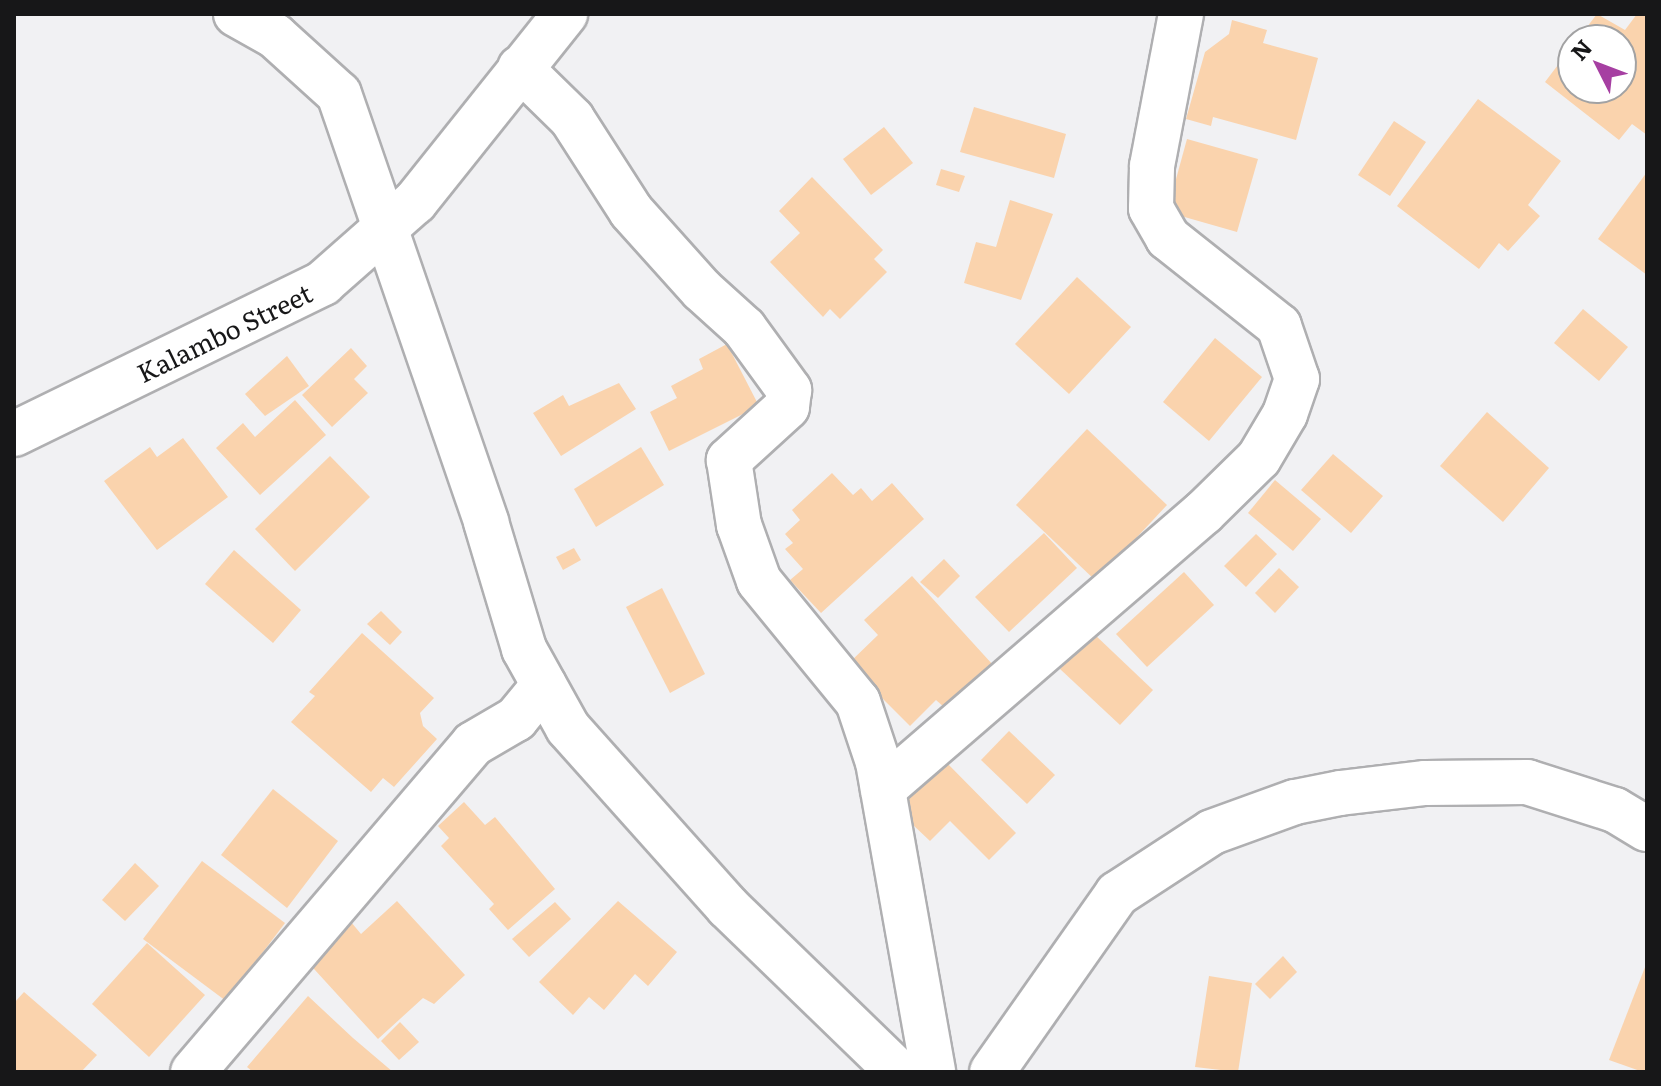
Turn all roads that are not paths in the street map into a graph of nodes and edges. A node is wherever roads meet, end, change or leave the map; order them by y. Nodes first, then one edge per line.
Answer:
1 (236, 14) edge
2 (565, 14) edge
3 (1181, 14) edge
4 (520, 68) junction
5 (385, 230) junction
6 (14, 434) edge
7 (544, 685) junction
8 (883, 789) junction
9 (1647, 829) edge
10 (193, 1072) edge
11 (898, 1072) edge
12 (933, 1072) edge
13 (992, 1072) edge

1 - 5 street
2 - 4 street, Kalambo Street
3 - 8 street
4 - 5 street, Kalambo Street
4 - 8 street
5 - 6 street, Kalambo Street
5 - 7 street
7 - 10 street
7 - 11 street
8 - 12 street
9 - 13 street

